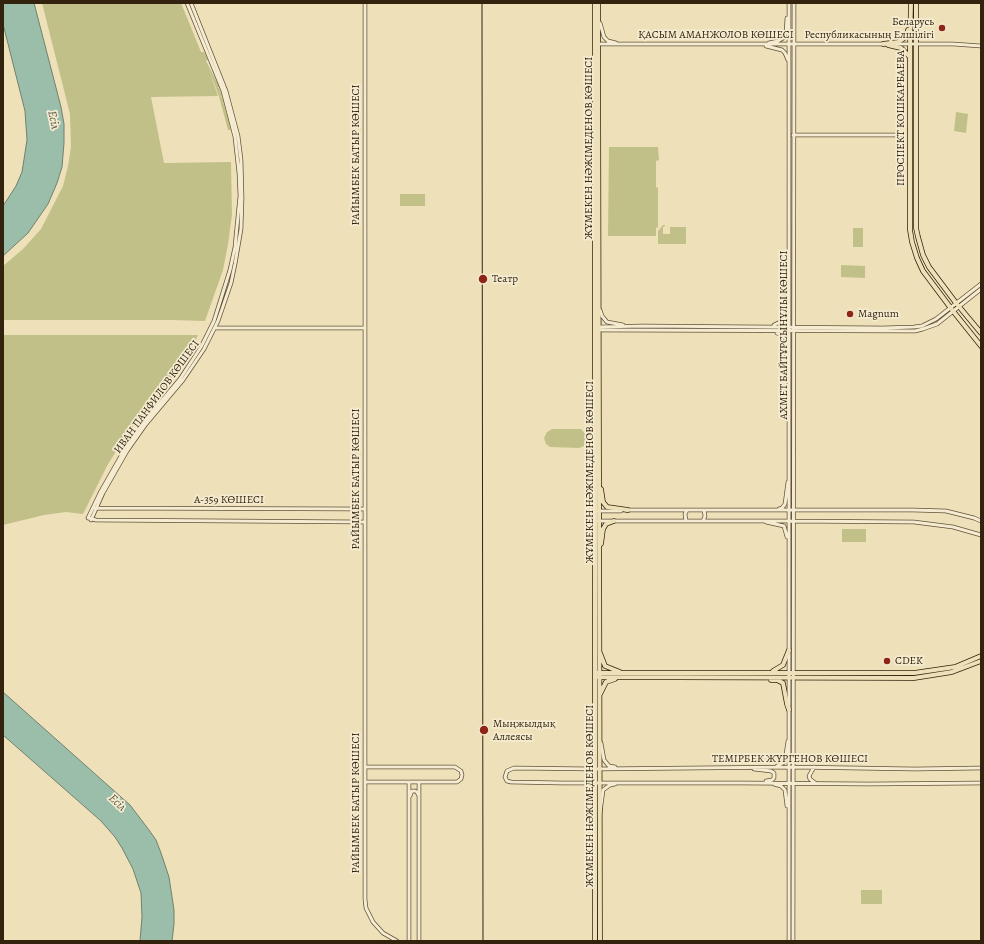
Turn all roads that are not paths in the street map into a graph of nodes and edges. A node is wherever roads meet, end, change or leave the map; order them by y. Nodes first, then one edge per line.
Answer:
1 (187, 3) edge
2 (190, 3) edge
3 (365, 3) edge
4 (595, 3) edge
5 (598, 3) edge
6 (794, 3) edge
7 (916, 3) edge
8 (911, 4) edge
9 (789, 5) edge
10 (910, 16) junction
11 (598, 17) junction
12 (597, 44) junction
13 (624, 44) junction
14 (759, 44) junction
15 (789, 44) junction
16 (794, 44) junction
17 (883, 44) junction
18 (910, 44) junction
19 (916, 44) junction
20 (981, 46) edge
21 (910, 58) junction
22 (789, 80) junction
23 (789, 135) junction
24 (794, 135) junction
25 (903, 135) dead end
26 (981, 284) edge
27 (789, 288) junction
28 (981, 289) edge
29 (598, 292) junction
30 (957, 305) junction
31 (952, 309) junction
32 (636, 326) junction
33 (765, 327) junction
34 (792, 327) junction
35 (213, 328) junction
36 (365, 328) junction
37 (597, 329) junction
38 (758, 331) junction
39 (791, 331) junction
40 (981, 333) edge
41 (981, 346) edge
42 (789, 364) junction
43 (789, 479) junction
44 (599, 481) junction
45 (95, 508) junction
46 (365, 509) junction
47 (628, 510) junction
48 (687, 510) junction
49 (704, 510) junction
50 (776, 510) junction
51 (789, 510) junction
52 (793, 510) junction
53 (597, 511) junction
54 (597, 521) junction
55 (614, 521) junction
56 (686, 521) junction
57 (703, 521) junction
58 (764, 521) junction
59 (791, 521) junction
60 (981, 521) edge
61 (365, 522) junction
62 (981, 535) edge
63 (789, 545) junction
64 (599, 554) junction
65 (599, 650) junction
66 (788, 650) junction
67 (981, 656) edge
68 (981, 661) edge
69 (790, 667) junction
70 (622, 673) junction
71 (771, 673) junction
72 (597, 675) junction
73 (790, 675) junction
74 (618, 677) junction
75 (759, 677) junction
76 (599, 697) junction
77 (789, 710) junction
78 (789, 735) junction
79 (599, 736) junction
80 (366, 767) junction
81 (746, 767) junction
82 (775, 767) junction
83 (789, 767) junction
84 (793, 767) junction
85 (814, 768) junction
86 (981, 768) edge
87 (597, 769) junction
88 (620, 769) junction
89 (365, 782) junction
90 (409, 783) junction
91 (419, 783) junction
92 (597, 783) junction
93 (622, 783) junction
94 (745, 783) junction
95 (771, 783) junction
96 (791, 783) junction
97 (815, 783) junction
98 (981, 783) edge
99 (419, 798) junction
100 (409, 800) junction
101 (599, 815) junction
102 (789, 815) junction
103 (791, 879) junction
104 (397, 941) edge
105 (409, 941) edge
106 (419, 941) edge
107 (595, 941) edge
108 (600, 941) edge
109 (789, 941) edge
110 (793, 941) edge

1 - 35 street, ИВАН ПАНФИЛОВ КӨШЕСІ
2 - 35 street, ИВАН ПАНФИЛОВ КӨШЕСІ
3 - 36 street, РАЙЫМБЕК БАТЫР КӨШЕСІ
4 - 12 main road, ЖҰМЕКЕН НӘЖІМЕДЕНОВ КӨШЕСІ
5 - 11 main road, ЖҰМЕКЕН НӘЖІМЕДЕНОВ КӨШЕСІ
6 - 16 street, АХМЕТ БАЙТҰРСЫНҰЛЫ КӨШЕСІ
7 - 19 main road
8 - 10 main road, ПРОСПЕКТ КОШКАРБАЕВА
9 - 14 street
9 - 15 street, АХМЕТ БАЙТҰРСЫНҰЛЫ КӨШЕСІ
10 - 17 main road
10 - 18 main road, ПРОСПЕКТ КОШКАРБАЕВА
11 - 12 main road, ЖҰМЕКЕН НӘЖІМЕДЕНОВ КӨШЕСІ
11 - 13 street
12 - 13 street, ҚАСЫМ АМАНЖОЛОВ КӨШЕСІ
12 - 29 main road, ЖҰМЕКЕН НӘЖІМЕДЕНОВ КӨШЕСІ
12 - 37 main road, ЖҰМЕКЕН НӘЖІМЕДЕНОВ КӨШЕСІ
13 - 14 street, ҚАСЫМ АМАНЖОЛОВ КӨШЕСІ
14 - 15 street, ҚАСЫМ АМАНЖОЛОВ КӨШЕСІ
14 - 22 street
15 - 16 street, ҚАСЫМ АМАНЖОЛОВ КӨШЕСІ
15 - 22 street, АХМЕТ БАЙТҰРСЫНҰЛЫ КӨШЕСІ
16 - 17 street, ҚАСЫМ АМАНЖОЛОВ КӨШЕСІ
16 - 24 street, АХМЕТ БАЙТҰРСЫНҰЛЫ КӨШЕСІ
17 - 18 street, ҚАСЫМ АМАНЖОЛОВ КӨШЕСІ
17 - 21 main road
18 - 19 street, ҚАСЫМ АМАНЖОЛОВ КӨШЕСІ
18 - 21 main road, ПРОСПЕКТ КОШКАРБАЕВА
19 - 20 street, ҚАСЫМ АМАНЖОЛОВ КӨШЕСІ
19 - 30 main road
21 - 31 main road, ПРОСПЕКТ КОШКАРБАЕВА
22 - 23 street, АХМЕТ БАЙТҰРСЫНҰЛЫ КӨШЕСІ
23 - 24 street
23 - 27 street, АХМЕТ БАЙТҰРСЫНҰЛЫ КӨШЕСІ
24 - 25 street
24 - 34 street, АХМЕТ БАЙТҰРСЫНҰЛЫ КӨШЕСІ
26 - 30 street
27 - 33 street
27 - 34 street, АХМЕТ БАЙТҰРСЫНҰЛЫ КӨШЕСІ
28 - 30 street
29 - 32 street
29 - 37 main road, ЖҰМЕКЕН НӘЖІМЕДЕНОВ КӨШЕСІ
30 - 31 street
30 - 40 main road
31 - 34 street
31 - 39 street
31 - 41 main road, ПРОСПЕКТ КОШКАРБАЕВА
32 - 33 street
32 - 37 street
33 - 34 street
34 - 39 street, АХМЕТ БАЙТҰРСЫНҰЛЫ КӨШЕСІ
35 - 36 street
35 - 45 street, ИВАН ПАНФИЛОВ КӨШЕСІ
36 - 46 street, РАЙЫМБЕК БАТЫР КӨШЕСІ
37 - 38 street
37 - 44 main road, ЖҰМЕКЕН НӘЖІМЕДЕНОВ КӨШЕСІ
37 - 53 main road, ЖҰМЕКЕН НӘЖІМЕДЕНОВ КӨШЕСІ
38 - 39 street
38 - 42 street
39 - 42 street, АХМЕТ БАЙТҰРСЫНҰЛЫ КӨШЕСІ
39 - 52 street, АХМЕТ БАЙТҰРСЫНҰЛЫ КӨШЕСІ
42 - 43 street, АХМЕТ БАЙТҰРСЫНҰЛЫ КӨШЕСІ
43 - 50 street
43 - 51 street, АХМЕТ БАЙТҰРСЫНҰЛЫ КӨШЕСІ
44 - 47 main road
44 - 53 main road, ЖҰМЕКЕН НӘЖІМЕДЕНОВ КӨШЕСІ
45 - 46 street, А-359 КӨШЕСІ
45 - 61 street, ИВАН ПАНФИЛОВ КӨШЕСІ
46 - 61 street, РАЙЫМБЕК БАТЫР КӨШЕСІ
47 - 48 street
47 - 53 street
48 - 49 street
48 - 56 street
49 - 50 street
49 - 57 street
50 - 51 street
51 - 52 street
51 - 59 street, АХМЕТ БАЙТҰРСЫНҰЛЫ КӨШЕСІ
52 - 59 street, АХМЕТ БАЙТҰРСЫНҰЛЫ КӨШЕСІ
52 - 60 street
53 - 54 main road, ЖҰМЕКЕН НӘЖІМЕДЕНОВ КӨШЕСІ
54 - 55 street
54 - 64 main road, ЖҰМЕКЕН НӘЖІМЕДЕНОВ КӨШЕСІ
54 - 72 main road, ЖҰМЕКЕН НӘЖІМЕДЕНОВ КӨШЕСІ
55 - 56 street
55 - 64 main road
56 - 57 street
57 - 58 street
58 - 59 street
58 - 63 street
59 - 62 street
59 - 63 street, АХМЕТ БАЙТҰРСЫНҰЛЫ КӨШЕСІ
59 - 69 street, АХМЕТ БАЙТҰРСЫНҰЛЫ КӨШЕСІ
61 - 80 street, РАЙЫМБЕК БАТЫР КӨШЕСІ
63 - 66 street, АХМЕТ БАЙТҰРСЫНҰЛЫ КӨШЕСІ
64 - 65 main road, ЖҰМЕКЕН НӘЖІМЕДЕНОВ КӨШЕСІ
65 - 70 main road
65 - 72 main road, ЖҰМЕКЕН НӘЖІМЕДЕНОВ КӨШЕСІ
66 - 69 street, АХМЕТ БАЙТҰРСЫНҰЛЫ КӨШЕСІ
66 - 71 main road
67 - 73 main road
68 - 73 main road
69 - 73 street
70 - 71 main road
70 - 72 main road
71 - 73 main road
72 - 74 main road
72 - 76 main road, ЖҰМЕКЕН НӘЖІМЕДЕНОВ КӨШЕСІ
72 - 87 main road, ЖҰМЕКЕН НӘЖІМЕДЕНОВ КӨШЕСІ
73 - 75 main road
73 - 77 street
73 - 84 street
74 - 75 main road
74 - 76 main road
75 - 77 main road
76 - 79 main road, ЖҰМЕКЕН НӘЖІМЕДЕНОВ КӨШЕСІ
77 - 78 street
78 - 82 street
78 - 83 street
79 - 87 main road, ЖҰМЕКЕН НӘЖІМЕДЕНОВ КӨШЕСІ
79 - 88 street
80 - 89 street, РАЙЫМБЕК БАТЫР КӨШЕСІ
80 - 91 street
81 - 82 street, ТЕМІРБЕК ЖҮРГЕНОВ КӨШЕСІ
81 - 88 street, ТЕМІРБЕК ЖҮРГЕНОВ КӨШЕСІ
81 - 94 street
82 - 83 street, ТЕМІРБЕК ЖҮРГЕНОВ КӨШЕСІ
83 - 84 street, ТЕМІРБЕК ЖҮРГЕНОВ КӨШЕСІ
83 - 96 street
84 - 85 street, ТЕМІРБЕК ЖҮРГЕНОВ КӨШЕСІ
84 - 96 street
85 - 86 street, ТЕМІРБЕК ЖҮРГЕНОВ КӨШЕСІ
85 - 97 street
87 - 88 street, ТЕМІРБЕК ЖҮРГЕНОВ КӨШЕСІ
87 - 92 main road, ЖҰМЕКЕН НӘЖІМЕДЕНОВ КӨШЕСІ
87 - 92 street, ТЕМІРБЕК ЖҮРГЕНОВ КӨШЕСІ
89 - 90 street
89 - 104 street, РАЙЫМБЕК БАТЫР КӨШЕСІ
90 - 91 street
90 - 100 street
91 - 99 street
92 - 93 street
92 - 101 main road, ЖҰМЕКЕН НӘЖІМЕДЕНОВ КӨШЕСІ
92 - 107 main road, ЖҰМЕКЕН НӘЖІМЕДЕНОВ КӨШЕСІ
93 - 94 street
93 - 101 street
94 - 95 street
95 - 96 street
95 - 102 street
96 - 97 street
96 - 102 street
96 - 103 street
97 - 98 street
99 - 100 street
99 - 106 street
100 - 105 street
101 - 108 main road, ЖҰМЕКЕН НӘЖІМЕДЕНОВ КӨШЕСІ
102 - 103 street
103 - 109 street
103 - 110 street

